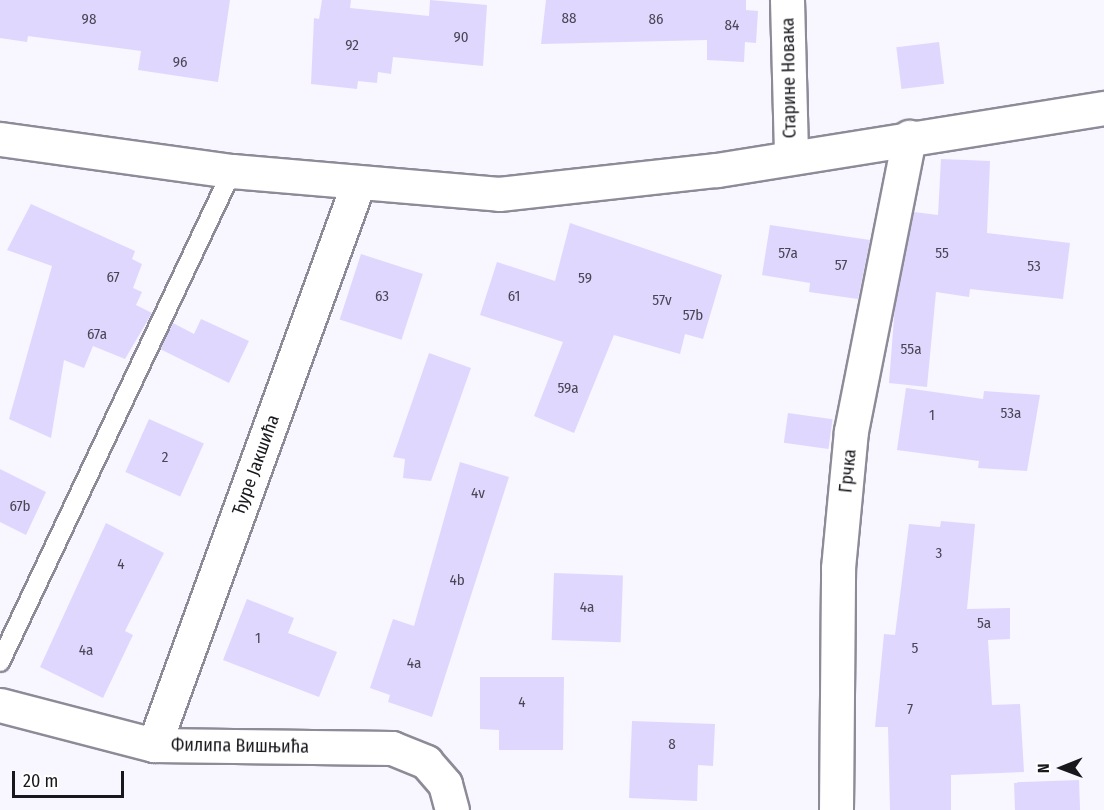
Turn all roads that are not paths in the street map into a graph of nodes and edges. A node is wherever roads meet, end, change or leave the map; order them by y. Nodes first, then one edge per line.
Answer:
1 (787, 0) edge
2 (1104, 108) edge
3 (909, 137) junction
4 (0, 139) edge
5 (790, 155) junction
6 (232, 171) junction
7 (358, 184) junction
8 (0, 662) edge
9 (0, 705) edge
10 (154, 746) junction
11 (452, 810) edge
12 (836, 810) edge

1 - 5 street, Старине Новака
2 - 3 street
3 - 5 street
3 - 12 street, Грчка
4 - 6 street
5 - 7 street
6 - 7 street
6 - 8 lane
7 - 10 street, Ђуре Јакшића
9 - 10 street, Филипа Вишњића
10 - 11 street, Филипа Вишњића

